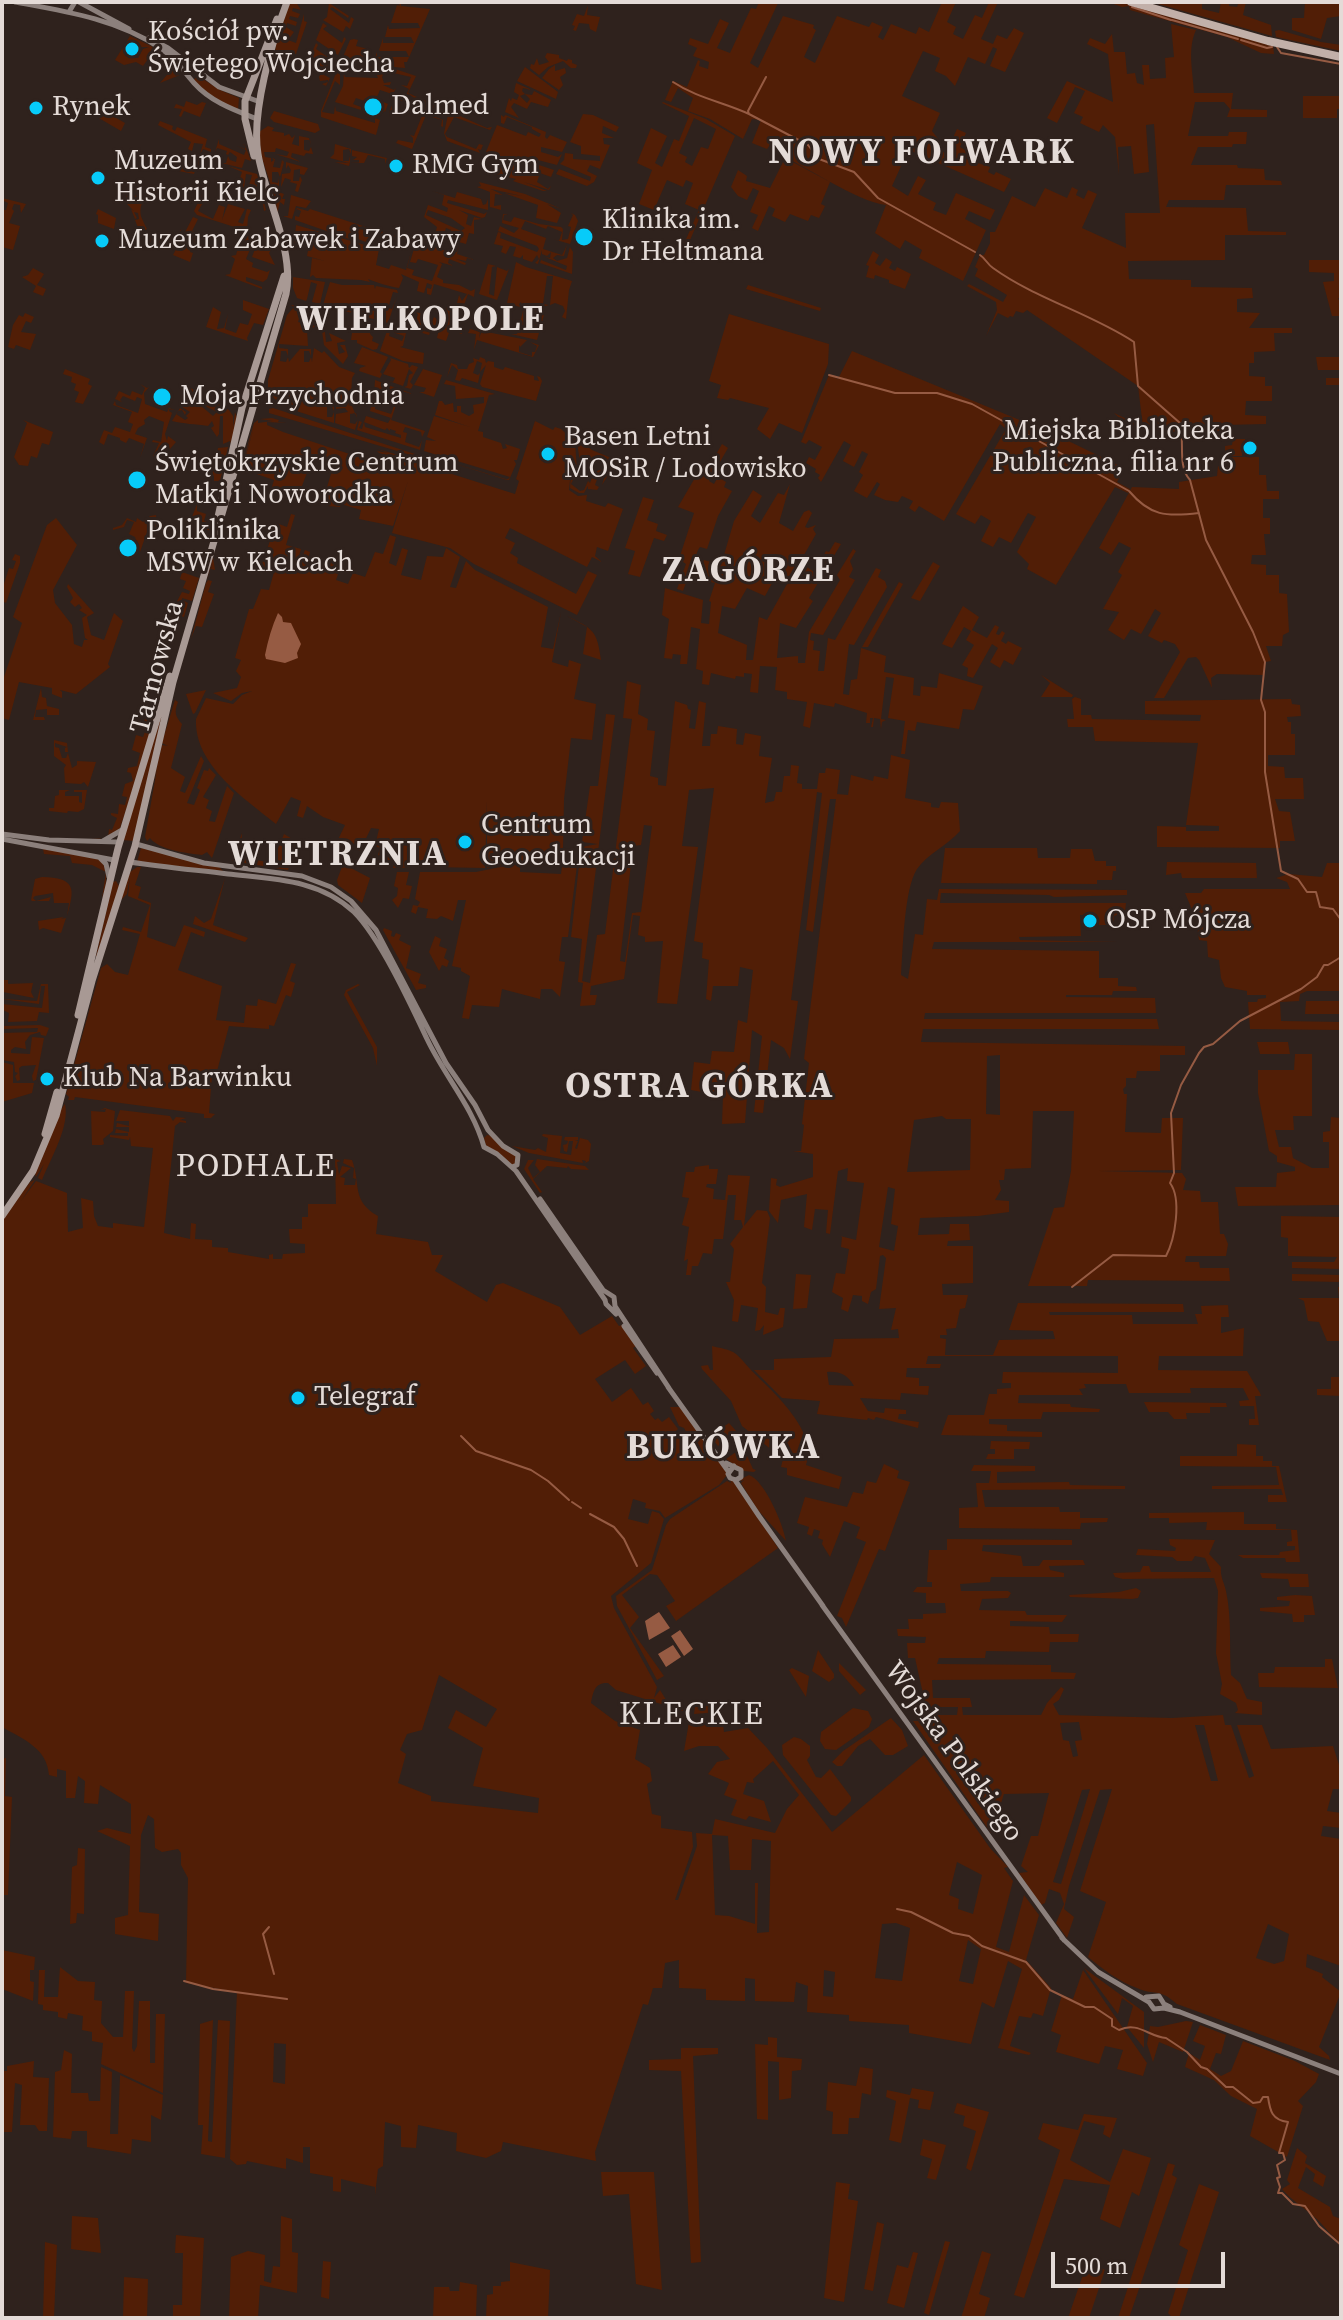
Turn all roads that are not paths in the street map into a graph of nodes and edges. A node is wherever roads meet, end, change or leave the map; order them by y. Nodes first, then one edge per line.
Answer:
1 (15, 2) edge
2 (60, 2) edge
3 (77, 2) edge
4 (285, 2) edge
5 (1131, 2) edge
6 (1145, 2) edge
7 (58, 10) junction
8 (68, 13) junction
9 (1268, 39) junction
10 (1341, 55) edge
11 (251, 83) junction
12 (264, 89) junction
13 (246, 98) junction
14 (261, 103) junction
15 (244, 114) junction
16 (258, 119) junction
17 (282, 299) junction
18 (123, 830) junction
19 (139, 830) junction
20 (2, 837) edge
21 (89, 842) junction
22 (98, 842) junction
23 (119, 842) junction
24 (136, 844) junction
25 (148, 847) junction
26 (82, 854) junction
27 (100, 857) junction
28 (114, 860) junction
29 (130, 862) junction
30 (141, 864) junction
31 (126, 874) junction
32 (109, 883) junction
33 (108, 933) junction
34 (93, 950) junction
35 (99, 960) junction
36 (448, 1072) junction
37 (490, 1133) junction
38 (483, 1137) junction
39 (514, 1166) junction
40 (2, 1209) edge
41 (2, 1216) edge
42 (609, 1303) junction
43 (731, 1469) junction
44 (737, 1479) junction
45 (1150, 2001) junction
46 (1163, 2006) junction
47 (1341, 2072) edge

1 - 7 main road
2 - 7 main road
3 - 8 main road
3 - 13 main road
4 - 11 main road
4 - 12 main road
5 - 9 highway
6 - 9 highway
7 - 8 main road
8 - 15 main road
9 - 10 highway
11 - 12 main road
11 - 13 main road
12 - 14 main road
13 - 14 main road
13 - 15 main road
14 - 16 main road
15 - 16 main road
15 - 17 main road
16 - 17 main road
17 - 18 main road, Tarnowska
17 - 19 main road, Tarnowska
18 - 22 main road
18 - 23 main road, Tarnowska
19 - 24 main road, Tarnowska
19 - 25 main road
20 - 21 main road
20 - 26 main road
21 - 22 main road
21 - 26 main road
22 - 23 main road
23 - 24 main road
23 - 28 main road, Tarnowska
24 - 25 main road
24 - 29 main road, Tarnowska
25 - 36 main road
26 - 27 main road
27 - 28 main road
27 - 32 main road
28 - 29 main road
28 - 32 main road, Tarnowska
29 - 30 main road
29 - 31 main road, Tarnowska
30 - 31 main road
30 - 36 main road
31 - 33 main road, Tarnowska
32 - 33 main road
32 - 34 main road, Tarnowska
33 - 35 main road
34 - 35 main road
34 - 40 main road, Tarnowska
35 - 41 main road
36 - 37 main road
36 - 38 main road
37 - 38 main road
37 - 39 main road
38 - 39 main road
39 - 42 main road
39 - 42 main road
42 - 43 main road
43 - 44 main road
43 - 44 main road
44 - 45 main road, Wojska Polskiego
45 - 46 main road
45 - 46 main road
46 - 47 main road

